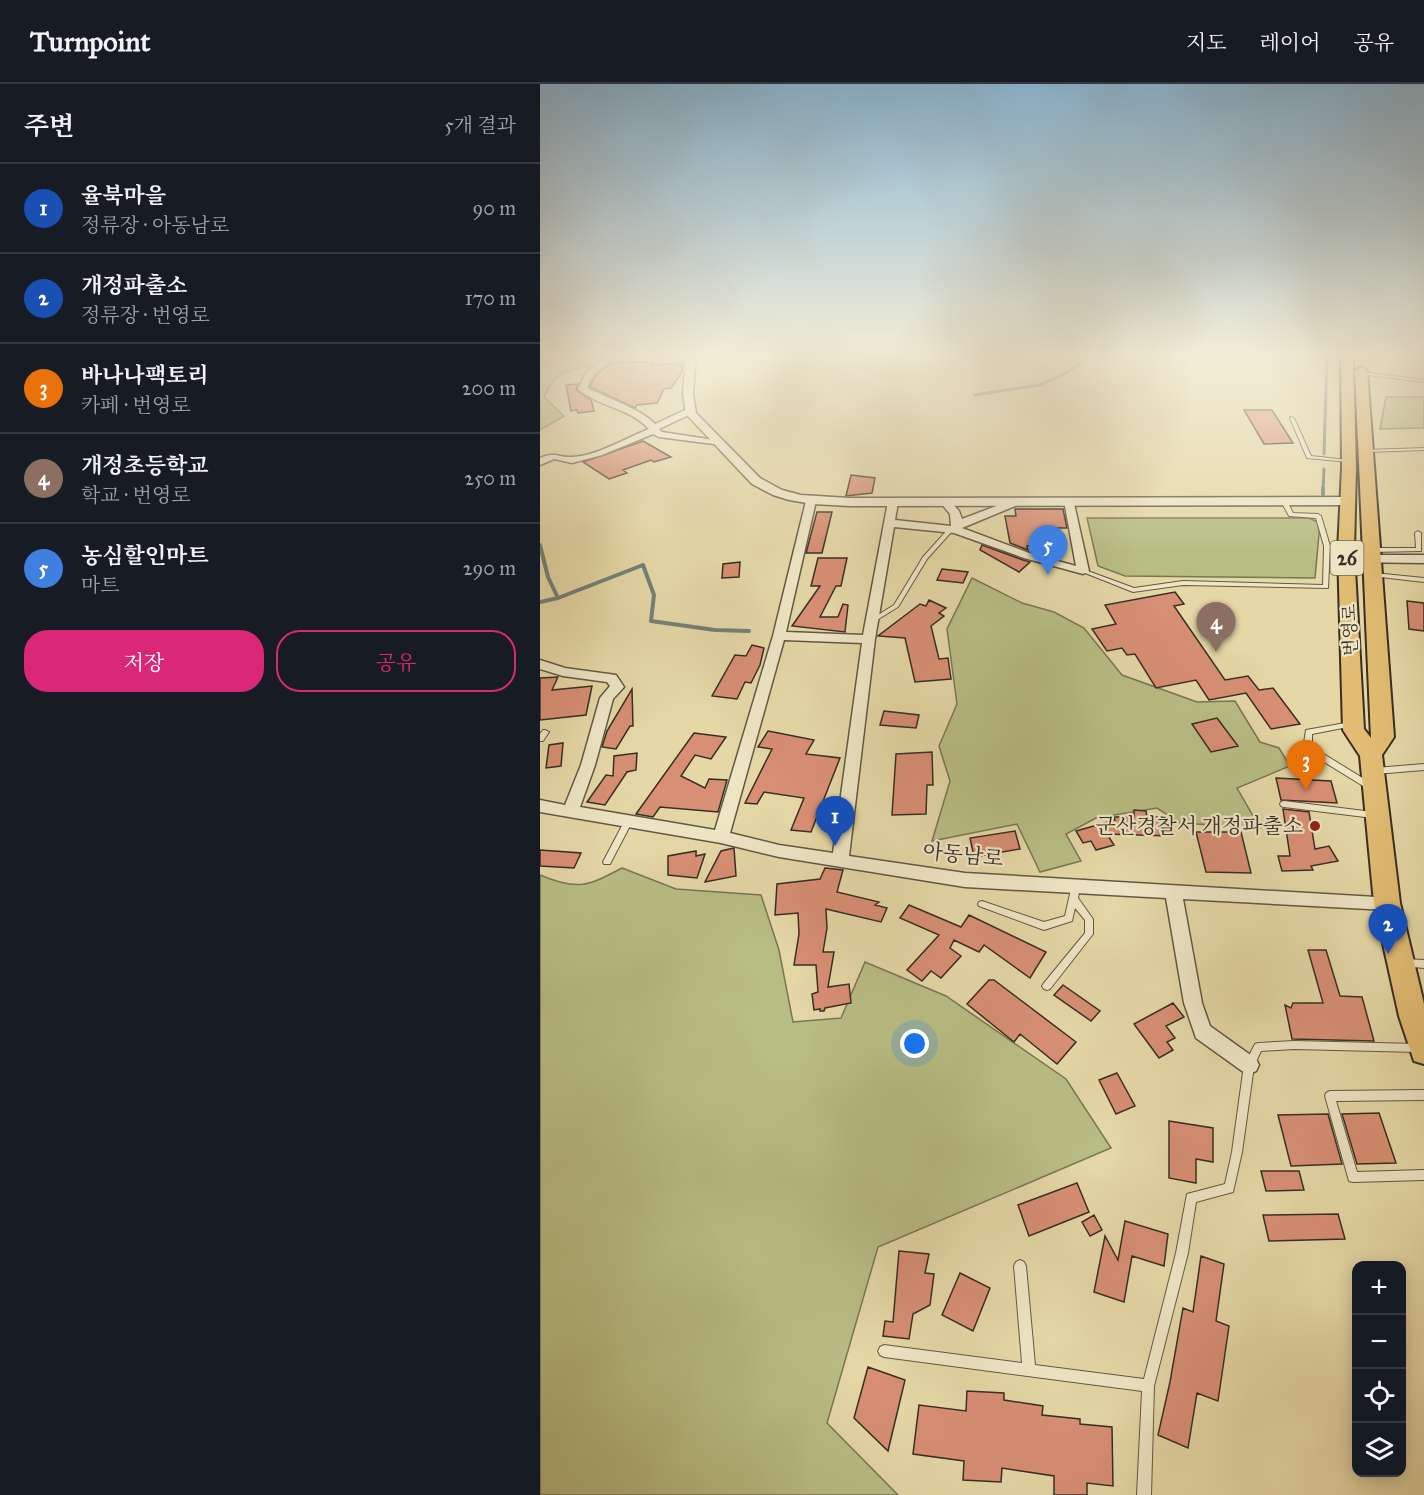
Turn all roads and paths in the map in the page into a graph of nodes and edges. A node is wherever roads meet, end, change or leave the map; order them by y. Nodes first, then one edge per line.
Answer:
1 (646, 421) edge
2 (670, 421) edge
3 (699, 421) edge
4 (1293, 421) edge
5 (1347, 421) edge
6 (1364, 421) edge
7 (653, 429) junction
8 (718, 443) junction
9 (1424, 449) edge
10 (1366, 451) junction
11 (1347, 461) junction
12 (540, 466) edge
13 (811, 501) junction
14 (1069, 501) junction
15 (1284, 501) junction
16 (1347, 501) junction
17 (893, 502) junction
18 (945, 502) junction
19 (1016, 502) junction
20 (891, 523) junction
21 (954, 528) junction
22 (1418, 532) dead end
23 (1347, 559) junction
24 (1424, 559) edge
25 (1372, 561) junction
26 (1083, 571) junction
27 (1424, 580) edge
28 (875, 619) junction
29 (779, 636) junction
30 (869, 639) junction
31 (540, 664) edge
32 (1353, 723) junction
33 (545, 732) dead end
34 (540, 739) edge
35 (1424, 767) edge
36 (1373, 772) junction
37 (1284, 804) dead end
38 (540, 806) edge
39 (570, 812) junction
40 (1378, 816) junction
41 (628, 822) junction
42 (721, 837) junction
43 (840, 861) junction
44 (607, 862) dead end
45 (1075, 892) junction
46 (1173, 892) junction
47 (1387, 903) junction
48 (982, 904) dead end
49 (1412, 963) edge
50 (1047, 987) dead end
51 (1424, 1050) edge
52 (1249, 1065) junction
53 (1424, 1095) edge
54 (1424, 1175) edge
55 (1020, 1266) dead end
56 (884, 1351) dead end
57 (1029, 1371) junction
58 (1148, 1386) junction
59 (1144, 1495) edge

1 - 7 street
2 - 7 street
3 - 8 street
4 - 11 lane
5 - 11 main road, 번영로 / 26
6 - 10 main road, 번영로 / 26
7 - 8 street
7 - 12 street
8 - 13 street
9 - 10 lane
10 - 25 main road, 번영로 / 26
11 - 16 main road, 번영로 / 26
13 - 17 street
13 - 29 street
14 - 15 street
14 - 19 street
14 - 26 street
15 - 16 street
15 - 26 lane
16 - 23 main road, 번영로 / 26
17 - 18 street
17 - 20 street
18 - 19 street
18 - 21 street
19 - 21 street
20 - 21 street
20 - 28 street
21 - 26 street
21 - 28 lane
22 - 25 lane
23 - 25 street
23 - 32 main road, 번영로 / 26
24 - 25 street
25 - 27 lane
25 - 36 main road, 번영로 / 26
28 - 30 street
29 - 30 street
29 - 42 street
30 - 43 street
31 - 39 street
32 - 36 main road, 번영로 / 26
32 - 36 lane
33 - 34 lane
35 - 36 lane
36 - 40 main road, 번영로 / 26
37 - 40 lane
38 - 39 street, 아동남로
39 - 41 street, 아동남로
40 - 47 main road, 번영로 / 26
41 - 42 street, 아동남로
41 - 44 lane
42 - 43 street, 아동남로
43 - 45 street, 아동남로
45 - 46 street, 아동남로
45 - 48 lane
45 - 50 lane
46 - 47 street, 아동남로
46 - 52 street
47 - 49 main road, 번영로 / 26
49 - 51 main road, 번영로 / 26
51 - 52 lane
52 - 58 lane
53 - 54 lane
55 - 57 lane
56 - 57 lane
57 - 58 lane
58 - 59 lane

